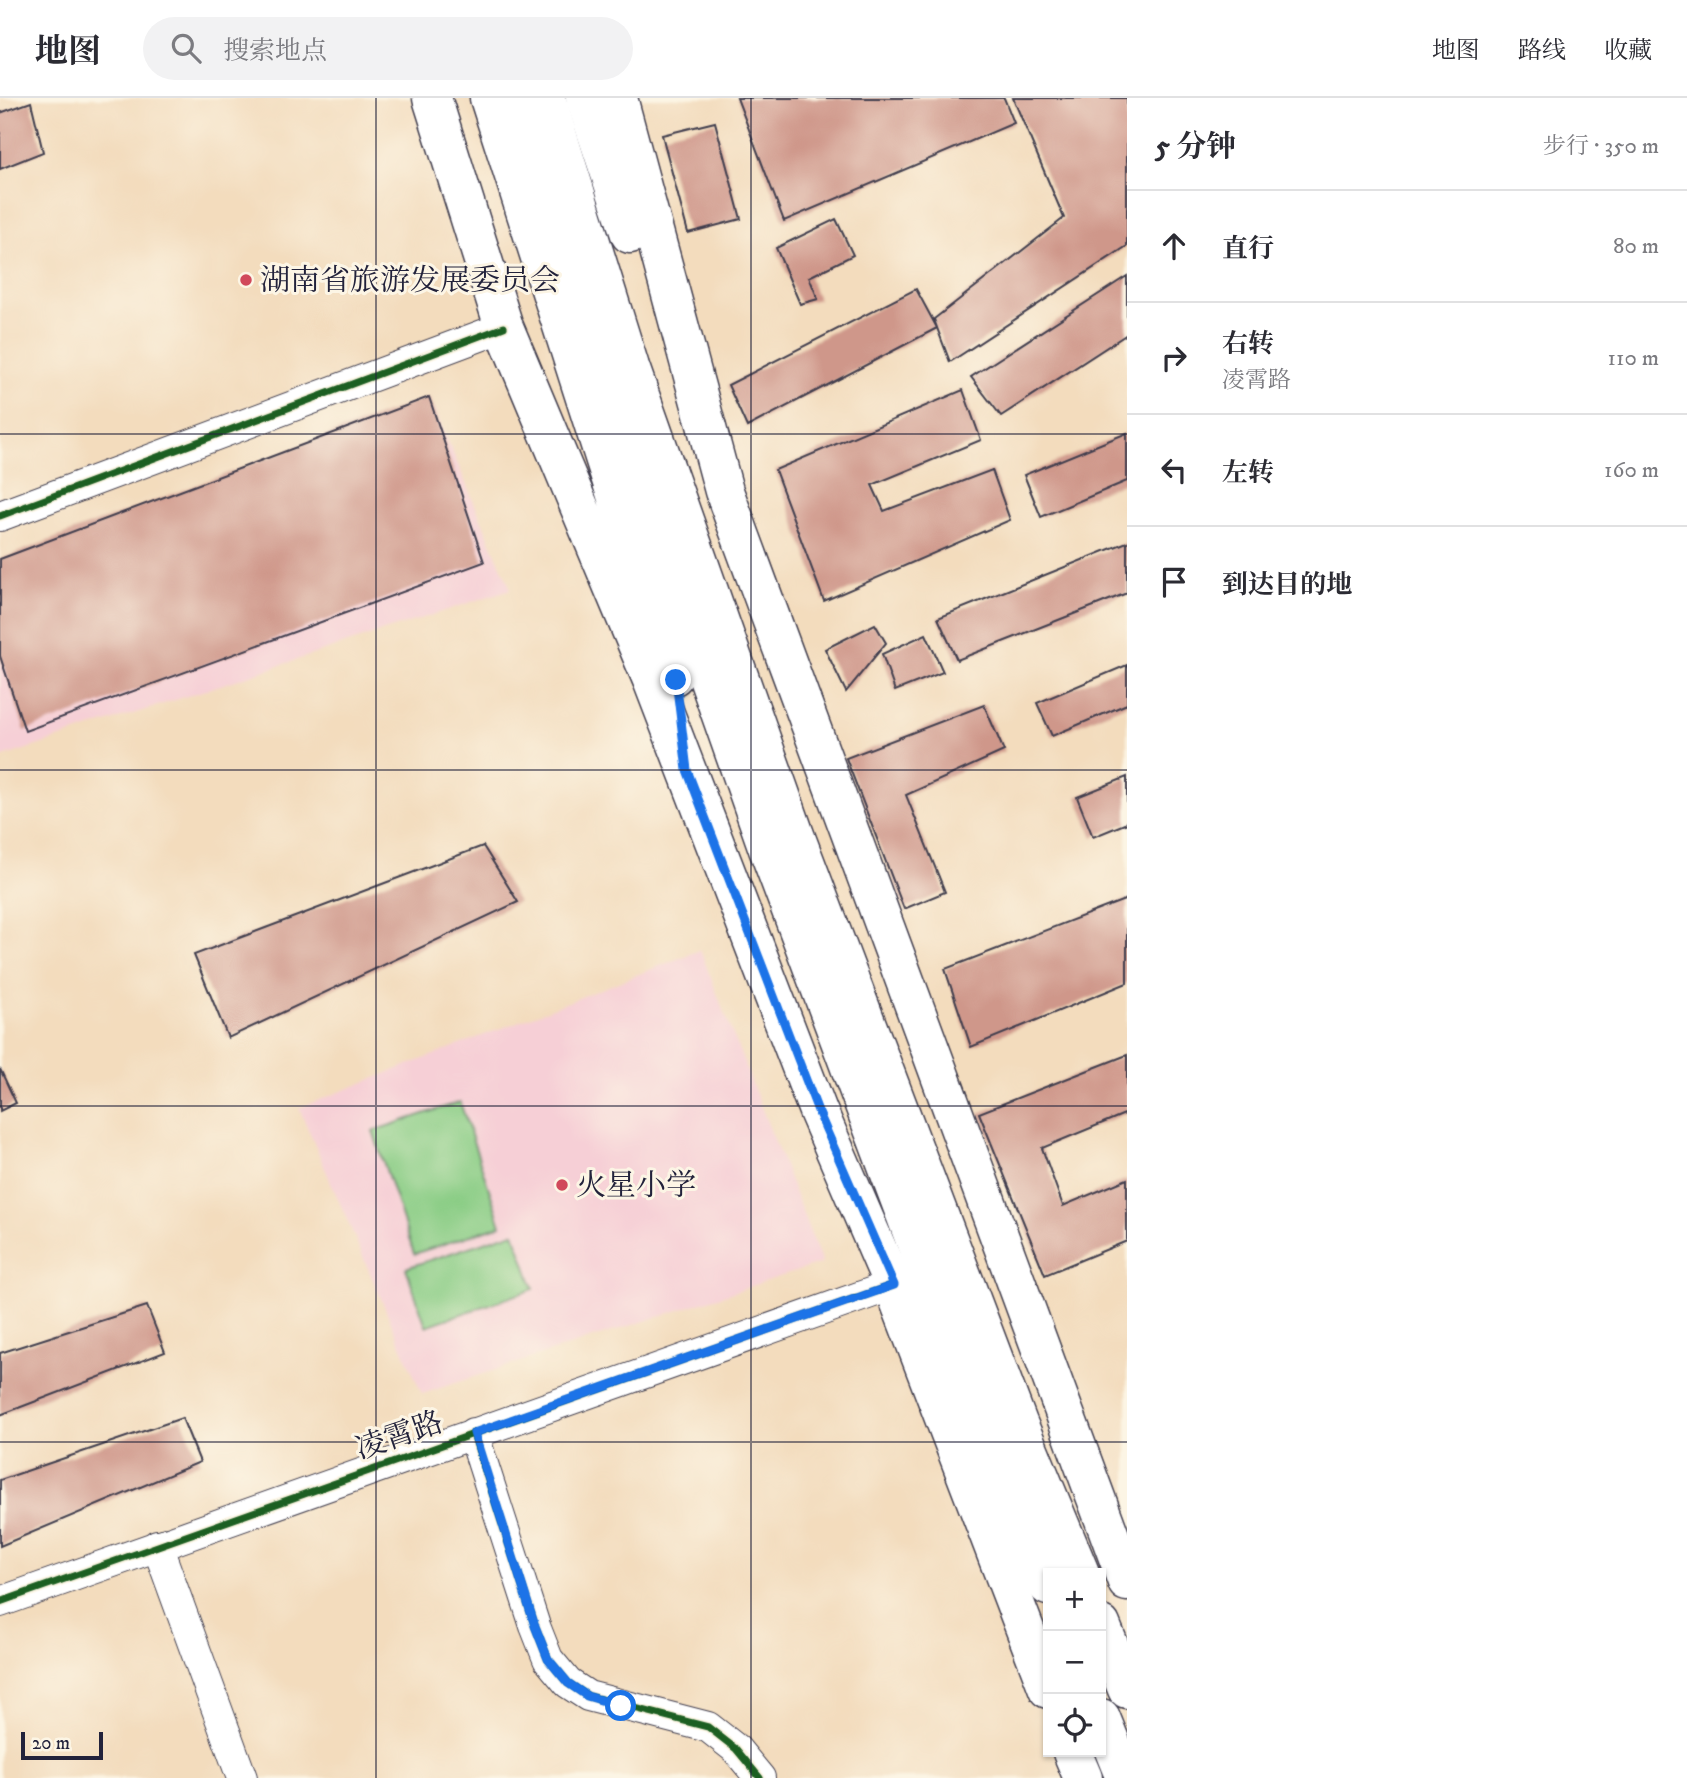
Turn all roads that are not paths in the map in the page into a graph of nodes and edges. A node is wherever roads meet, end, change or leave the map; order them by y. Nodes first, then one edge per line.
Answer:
1 (432, 98) edge
2 (453, 98) edge
3 (489, 98) edge
4 (514, 98) edge
5 (546, 98) edge
6 (585, 98) edge
7 (618, 98) edge
8 (674, 313) junction
9 (504, 327) junction
10 (0, 516) edge
11 (652, 680) junction
12 (687, 770) junction
13 (894, 1285) junction
14 (474, 1433) junction
15 (157, 1545) junction
16 (1078, 1568) edge
17 (1043, 1573) edge
18 (1127, 1582) edge
19 (0, 1602) edge
20 (1103, 1631) edge
21 (1043, 1676) edge
22 (1127, 1689) edge
23 (1106, 1730) edge
24 (1074, 1757) edge
25 (242, 1778) edge
26 (760, 1778) edge
27 (1083, 1778) edge
28 (1125, 1778) edge

1 - 9 main road
2 - 11 main road
3 - 12 main road
4 - 17 main road
5 - 16 main road
6 - 8 main road
7 - 8 main road
8 - 18 main road
9 - 10 street
9 - 11 main road
11 - 12 main road
12 - 13 main road
13 - 14 street, 凌霄路
13 - 21 main road
14 - 15 street, 凌霄路
14 - 26 street
15 - 19 street, 凌霄路
15 - 25 street
20 - 22 main road
23 - 28 main road
24 - 27 main road

